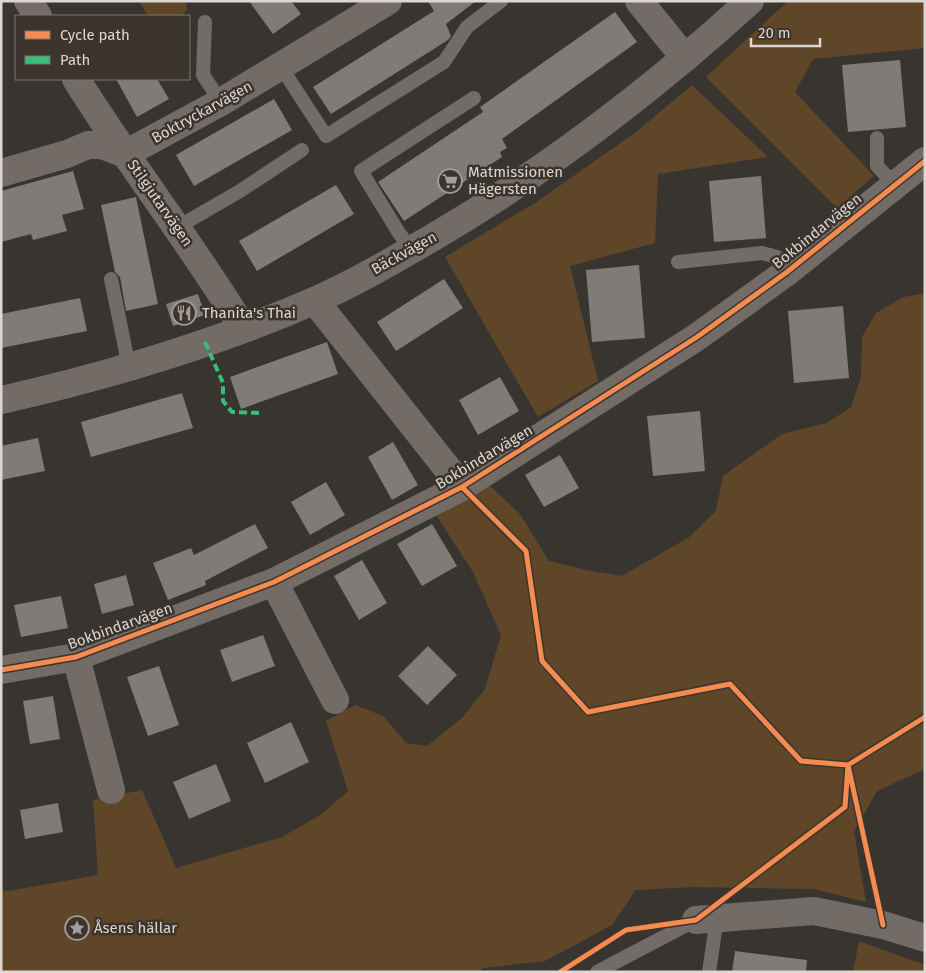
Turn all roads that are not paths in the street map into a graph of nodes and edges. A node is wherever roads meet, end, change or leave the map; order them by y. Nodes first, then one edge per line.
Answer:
1 (28, 1) edge
2 (388, 1) edge
3 (500, 1) edge
4 (639, 1) edge
5 (750, 1) edge
6 (37, 15) edge
7 (205, 22) dead end
8 (685, 58) junction
9 (281, 67) junction
10 (77, 80) edge
11 (474, 98) dead end
12 (221, 102) junction
13 (877, 138) dead end
14 (302, 150) dead end
15 (125, 154) junction
16 (925, 161) edge
17 (1, 173) edge
18 (895, 185) junction
19 (176, 228) junction
20 (412, 250) junction
21 (678, 262) dead end
22 (787, 272) junction
23 (111, 279) dead end
24 (315, 301) junction
25 (243, 328) junction
26 (129, 367) junction
27 (1, 400) edge
28 (462, 487) junction
29 (274, 582) junction
30 (76, 657) junction
31 (1, 670) edge
32 (335, 700) dead end
33 (111, 790) dead end
34 (706, 919) junction
35 (925, 938) edge
36 (597, 972) edge
37 (709, 972) edge

1 - 6 street
2 - 9 street, Boktryckarvägen
3 - 9 lane
4 - 8 street
5 - 8 street, Bäckvägen
7 - 12 lane
8 - 20 street, Bäckvägen
9 - 12 street, Boktryckarvägen
10 - 15 street, Stilgjutarvägen
11 - 20 lane
12 - 15 street, Boktryckarvägen
13 - 18 lane
14 - 19 lane
15 - 17 street
15 - 19 street, Stilgjutarvägen
16 - 18 street, Bokbindarvägen
18 - 22 street, Bokbindarvägen
19 - 25 street, Stilgjutarvägen
20 - 24 street, Bäckvägen
21 - 22 lane
22 - 28 street, Bokbindarvägen
23 - 26 lane
24 - 25 street, Bäckvägen
24 - 28 street
25 - 26 street, Bäckvägen
26 - 27 street, Bäckvägen
28 - 29 street, Bokbindarvägen
29 - 30 street, Bokbindarvägen
29 - 32 street
30 - 31 street, Bokbindarvägen
30 - 33 street, Bokbindarvägen
34 - 35 street
34 - 36 lane
34 - 37 lane

